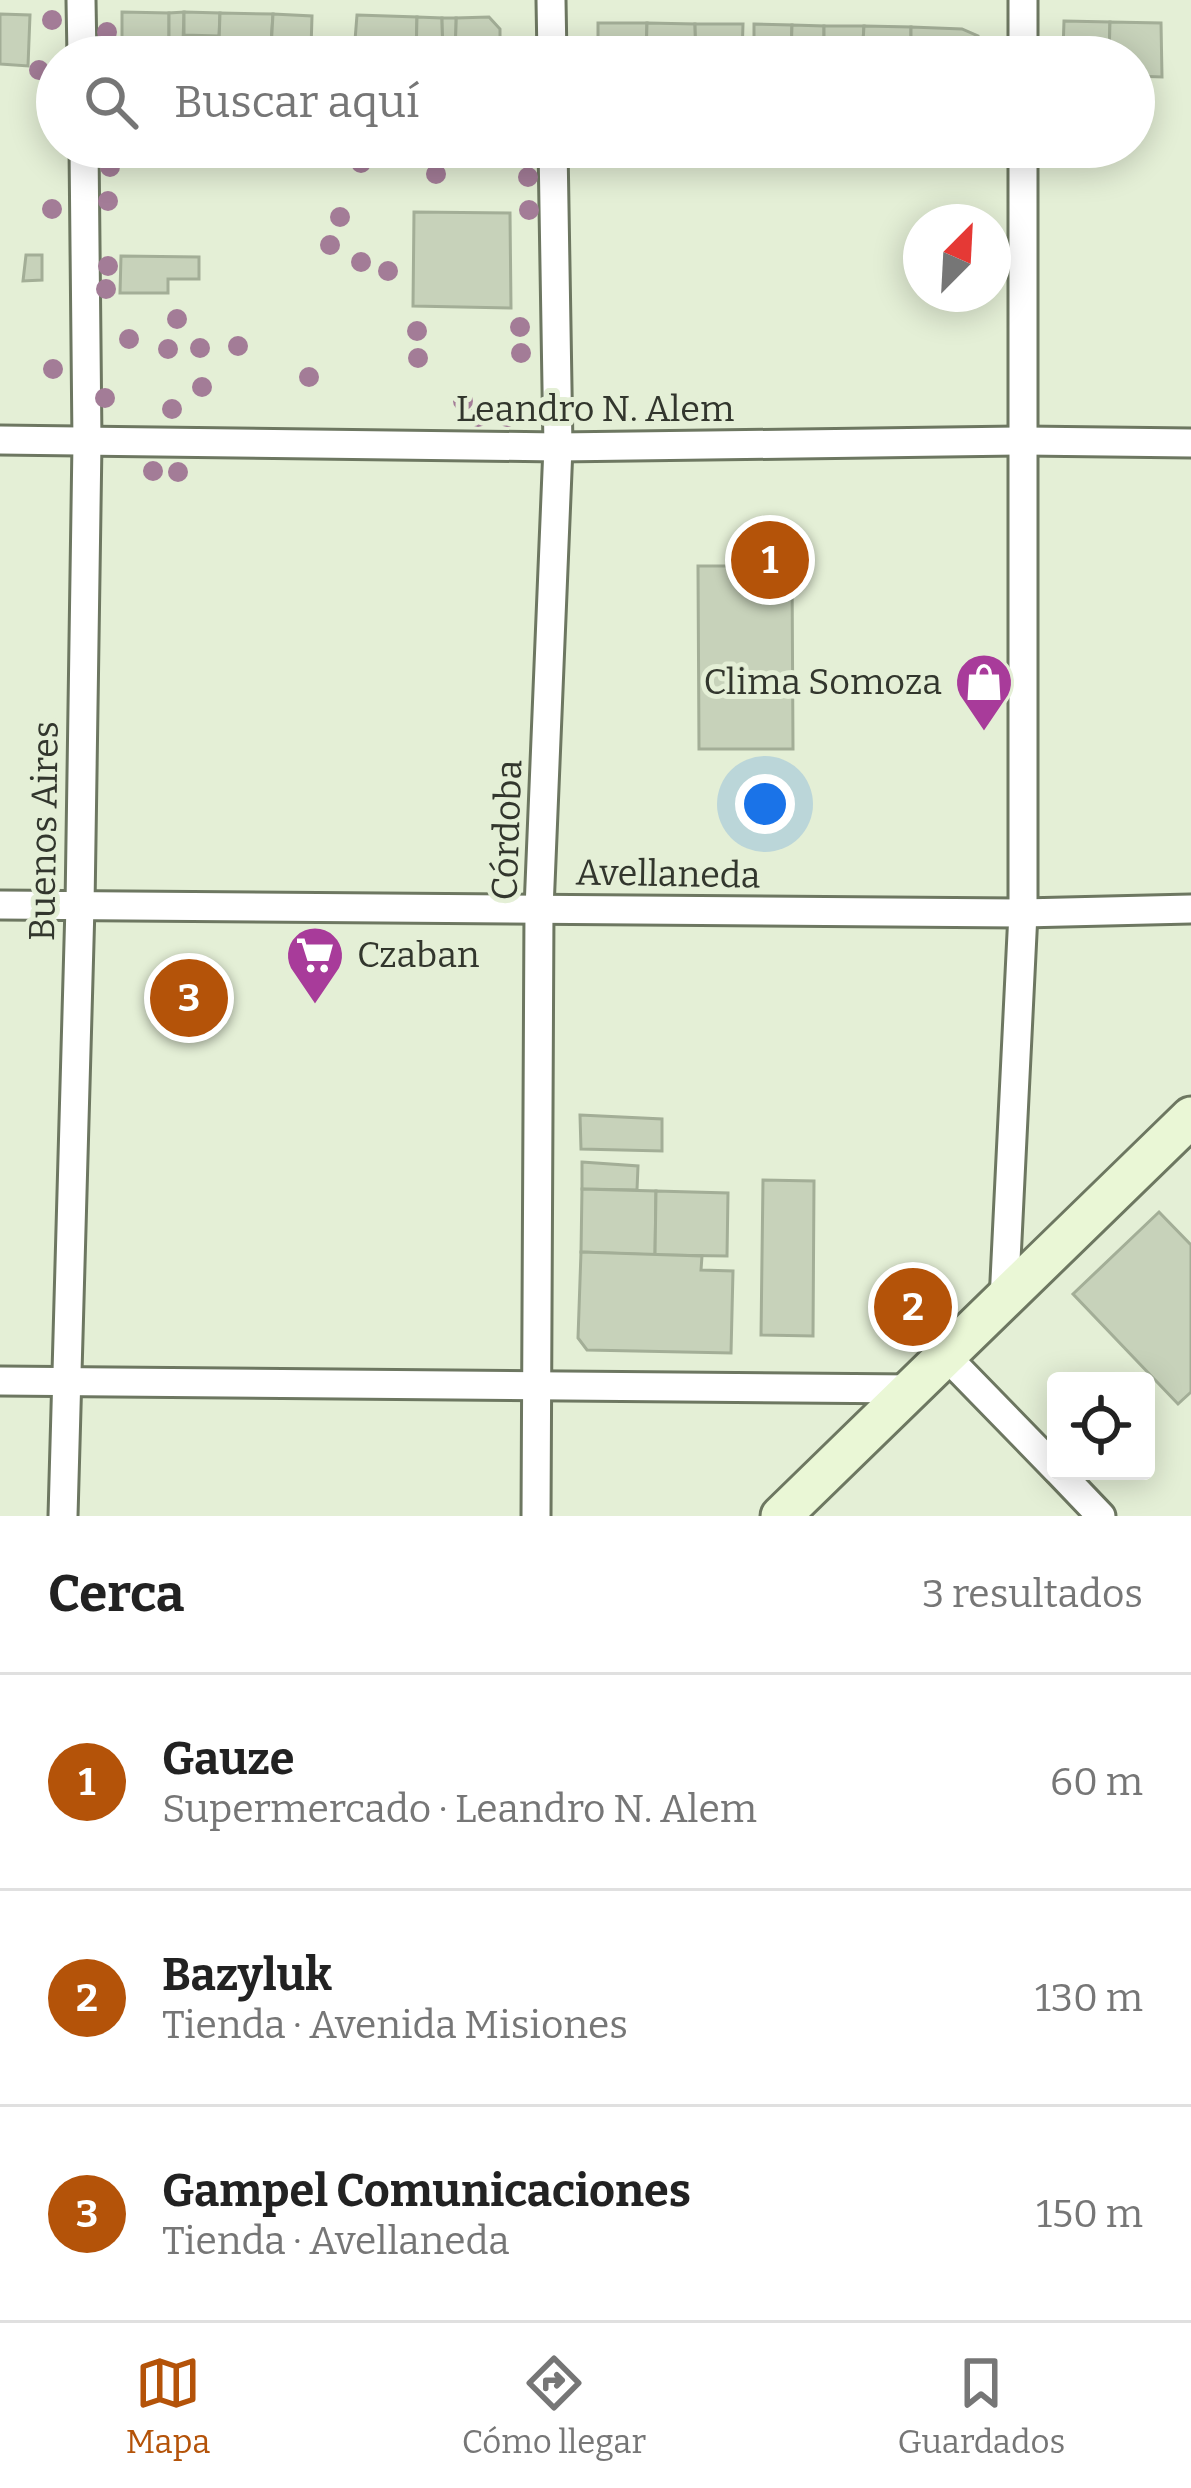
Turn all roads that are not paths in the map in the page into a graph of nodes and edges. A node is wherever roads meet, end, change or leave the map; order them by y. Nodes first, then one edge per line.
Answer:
1 (82, 0) edge
2 (551, 0) edge
3 (1022, 0) edge
4 (82, 36) edge
5 (552, 36) edge
6 (1023, 36) edge
7 (84, 168) edge
8 (554, 168) edge
9 (1023, 168) edge
10 (0, 440) edge
11 (1025, 441) junction
12 (87, 442) junction
13 (1191, 443) edge
14 (558, 447) junction
15 (0, 905) edge
16 (80, 906) junction
17 (539, 909) junction
18 (1191, 909) edge
19 (1023, 913) junction
20 (1191, 1118) edge
21 (1004, 1301) junction
22 (947, 1357) junction
23 (0, 1381) edge
24 (64, 1382) junction
25 (536, 1387) junction
26 (914, 1389) junction
27 (1047, 1460) edge
28 (1067, 1480) edge
29 (63, 1516) edge
30 (536, 1516) edge
31 (781, 1516) edge
32 (1101, 1516) edge

1 - 4 street
2 - 5 street
3 - 6 street
7 - 12 street, Buenos Aires
8 - 14 street, Córdoba
9 - 11 street
10 - 12 street, Leandro N. Alem
11 - 13 street, Leandro N. Alem
11 - 14 street, Leandro N. Alem
11 - 19 street
12 - 14 street, Leandro N. Alem
12 - 16 street, Buenos Aires
14 - 17 street, Córdoba
15 - 16 street, Avellaneda
16 - 17 street, Avellaneda
16 - 24 street, Buenos Aires
17 - 19 street, Avellaneda
17 - 25 street, Córdoba
18 - 19 street, Avellaneda
19 - 21 street
20 - 21 main road
21 - 22 main road
22 - 26 main road
22 - 27 street
23 - 24 street
24 - 25 street
24 - 29 street, Buenos Aires
25 - 26 street
25 - 30 street, Córdoba
26 - 31 main road
28 - 32 street

